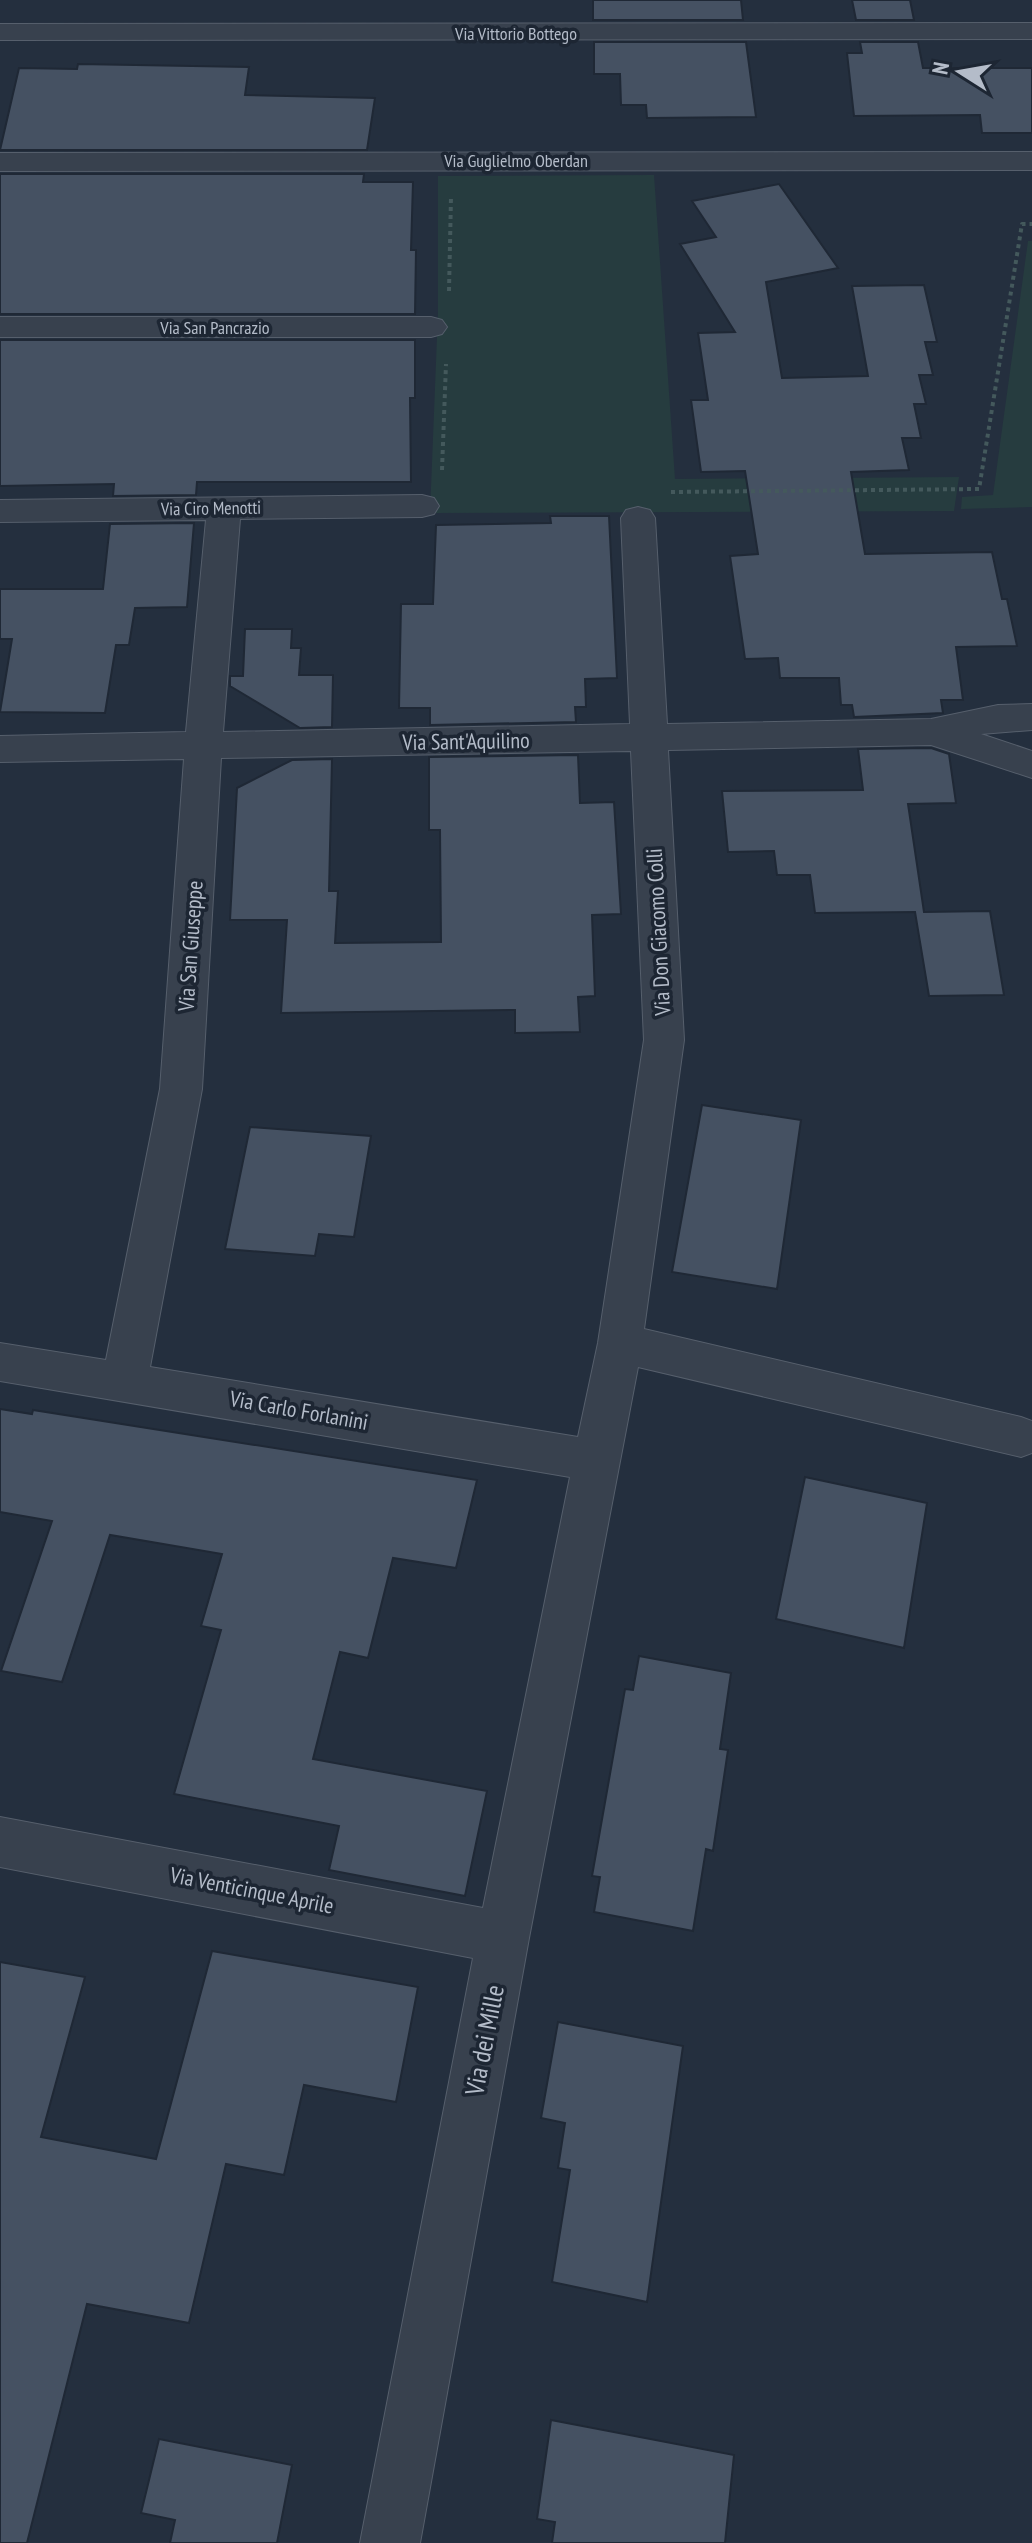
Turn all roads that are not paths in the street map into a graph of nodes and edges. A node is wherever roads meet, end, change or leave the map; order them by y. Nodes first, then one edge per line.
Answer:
1 (1032, 31) edge
2 (0, 32) edge
3 (1032, 161) edge
4 (0, 162) edge
5 (0, 327) edge
6 (439, 327) road end
7 (422, 506) road end
8 (224, 508) junction
9 (0, 511) edge
10 (638, 518) road end
11 (1032, 717) edge
12 (931, 732) junction
13 (650, 739) junction
14 (203, 747) junction
15 (0, 749) edge
16 (1032, 765) edge
17 (620, 1343) junction
18 (0, 1362) edge
19 (125, 1381) junction
20 (1021, 1437) dead end
21 (598, 1461) junction
22 (583, 1539) joint
23 (0, 1842) edge
24 (503, 1938) junction
25 (390, 2543) edge

1 - 2 street, Via Vittorio Bottego
3 - 4 street, Via Guglielmo Oberdan
5 - 6 street, Via San Pancrazio
7 - 8 street, Via Ciro Menotti
8 - 9 street, Via Ciro Menotti
8 - 14 street, Via San Giuseppe
10 - 13 street, Via Don Giacomo Colli
11 - 12 street, Via Sant'Aquilino
12 - 13 street, Via Sant'Aquilino
12 - 16 street, Via Sant'Aquilino
13 - 14 street, Via Sant'Aquilino
13 - 17 street, Via Don Giacomo Colli
14 - 15 street, Via Sant'Aquilino
14 - 19 street, Via San Giuseppe
17 - 20 street
17 - 21 street, Via Don Giacomo Colli
18 - 19 street, Via Carlo Forlanini
19 - 21 street, Via Carlo Forlanini
21 - 22 street, Via Don Giacomo Colli
22 - 24 street, Via dei Mille
23 - 24 street, Via Venticinque Aprile
24 - 25 street, Via dei Mille

